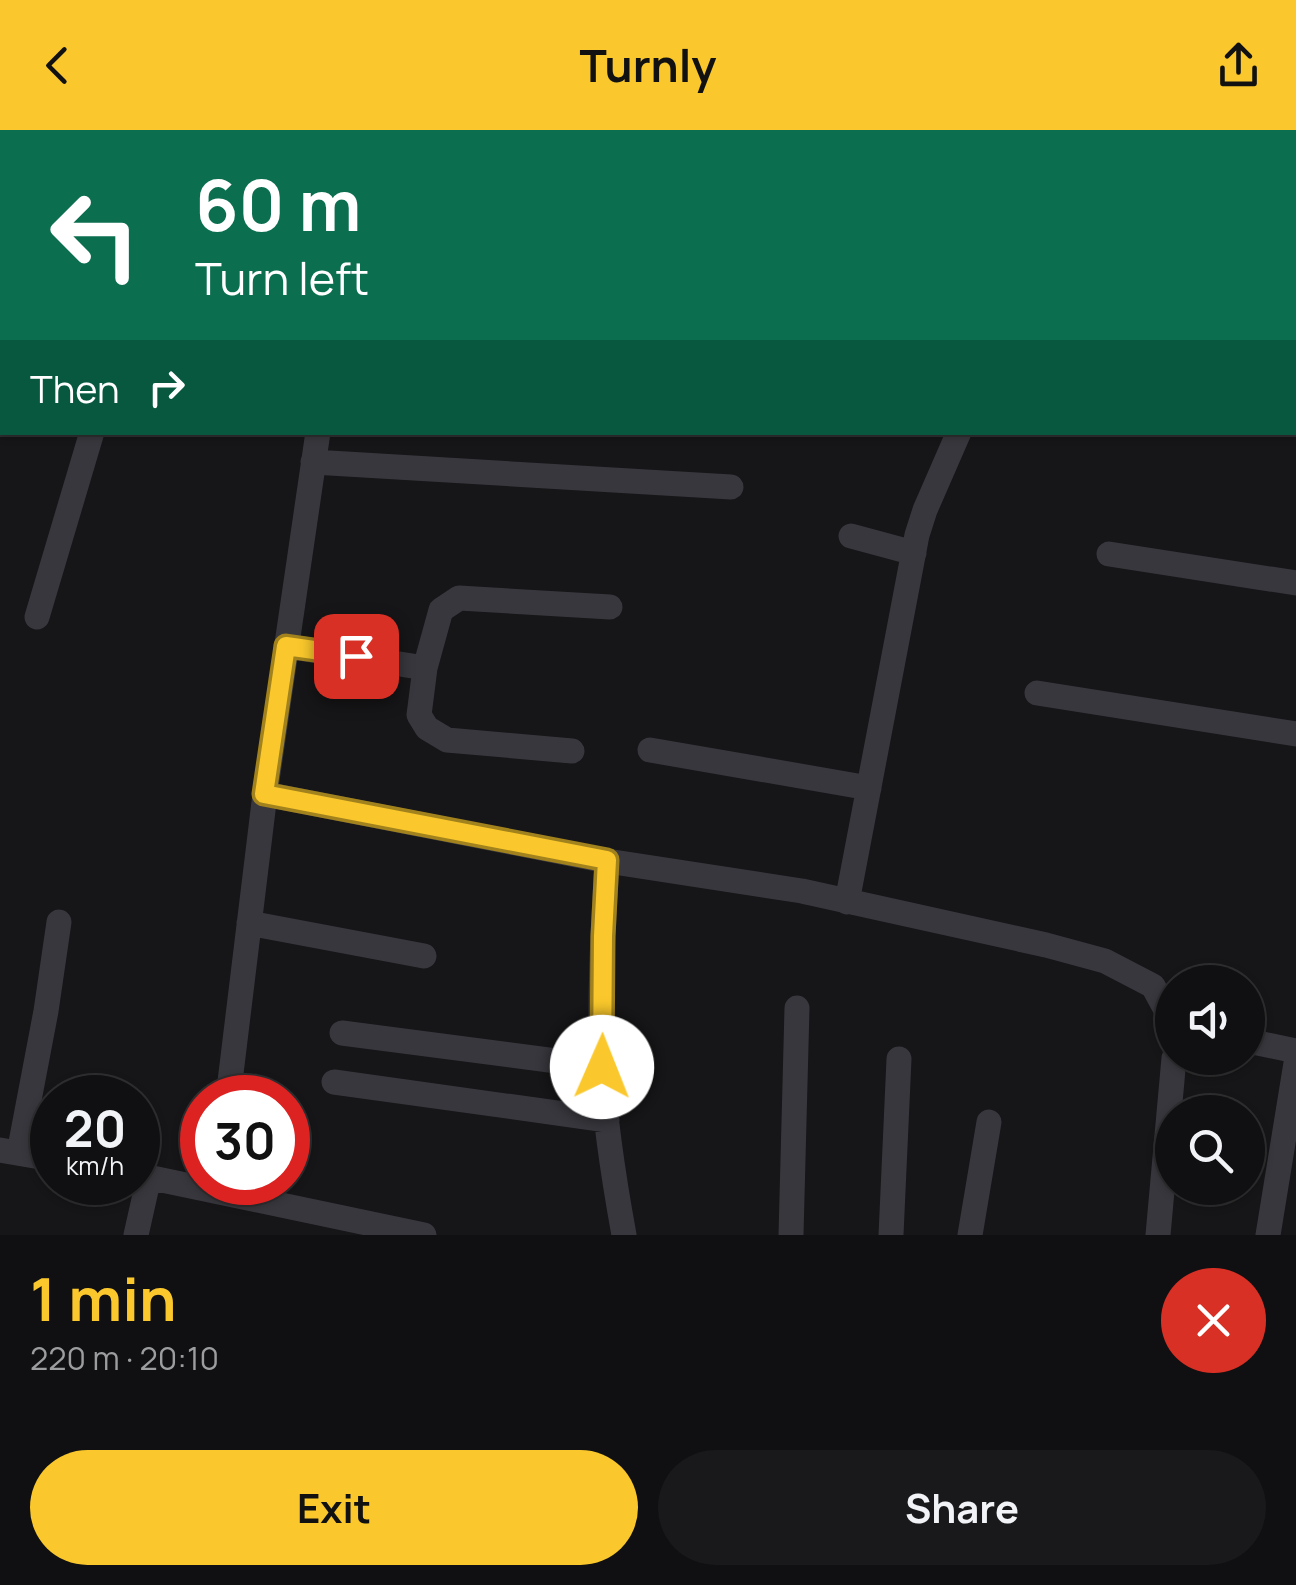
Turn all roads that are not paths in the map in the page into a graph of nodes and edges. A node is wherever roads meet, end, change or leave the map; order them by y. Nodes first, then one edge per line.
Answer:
1 (91, 435) edge
2 (318, 435) edge
3 (958, 435) edge
4 (313, 462) junction
5 (731, 488) dead end
6 (850, 536) dead end
7 (914, 553) junction
8 (1109, 554) dead end
9 (1296, 584) edge
10 (610, 607) dead end
11 (37, 617) dead end
12 (286, 646) junction
13 (425, 668) junction
14 (1037, 693) dead end
15 (1296, 734) edge
16 (650, 750) dead end
17 (572, 752) dead end
18 (869, 788) junction
19 (264, 794) junction
20 (607, 860) junction
21 (847, 902) junction
22 (60, 922) dead end
23 (249, 924) junction
24 (424, 956) dead end
25 (1155, 990) edge
26 (797, 1008) dead end
27 (342, 1033) dead end
28 (1265, 1045) edge
29 (1296, 1050) edge
30 (899, 1059) dead end
31 (1296, 1064) edge
32 (602, 1067) junction
33 (231, 1075) edge
34 (1172, 1075) edge
35 (334, 1082) dead end
36 (608, 1120) junction
37 (990, 1122) dead end
38 (9, 1152) edge
39 (140, 1205) edge
40 (297, 1205) edge
41 (136, 1235) edge
42 (424, 1235) edge
43 (624, 1235) edge
44 (791, 1235) edge
45 (891, 1235) edge
46 (970, 1235) edge
47 (1158, 1235) edge
48 (1268, 1235) edge

1 - 11 street
2 - 4 street
3 - 7 street
4 - 5 street
4 - 12 street
6 - 7 street
7 - 18 street
8 - 9 street
10 - 13 street
12 - 13 street
12 - 19 street
13 - 17 street
14 - 15 street
16 - 18 street
18 - 21 street
19 - 20 street
19 - 23 street
20 - 21 street
20 - 32 street
21 - 25 street
22 - 38 street
23 - 24 street
23 - 33 street
26 - 44 street
27 - 32 street
28 - 29 street
30 - 45 street
31 - 48 street
32 - 36 street
34 - 47 street
35 - 36 street
36 - 43 street
37 - 46 street
39 - 41 street
40 - 42 street

